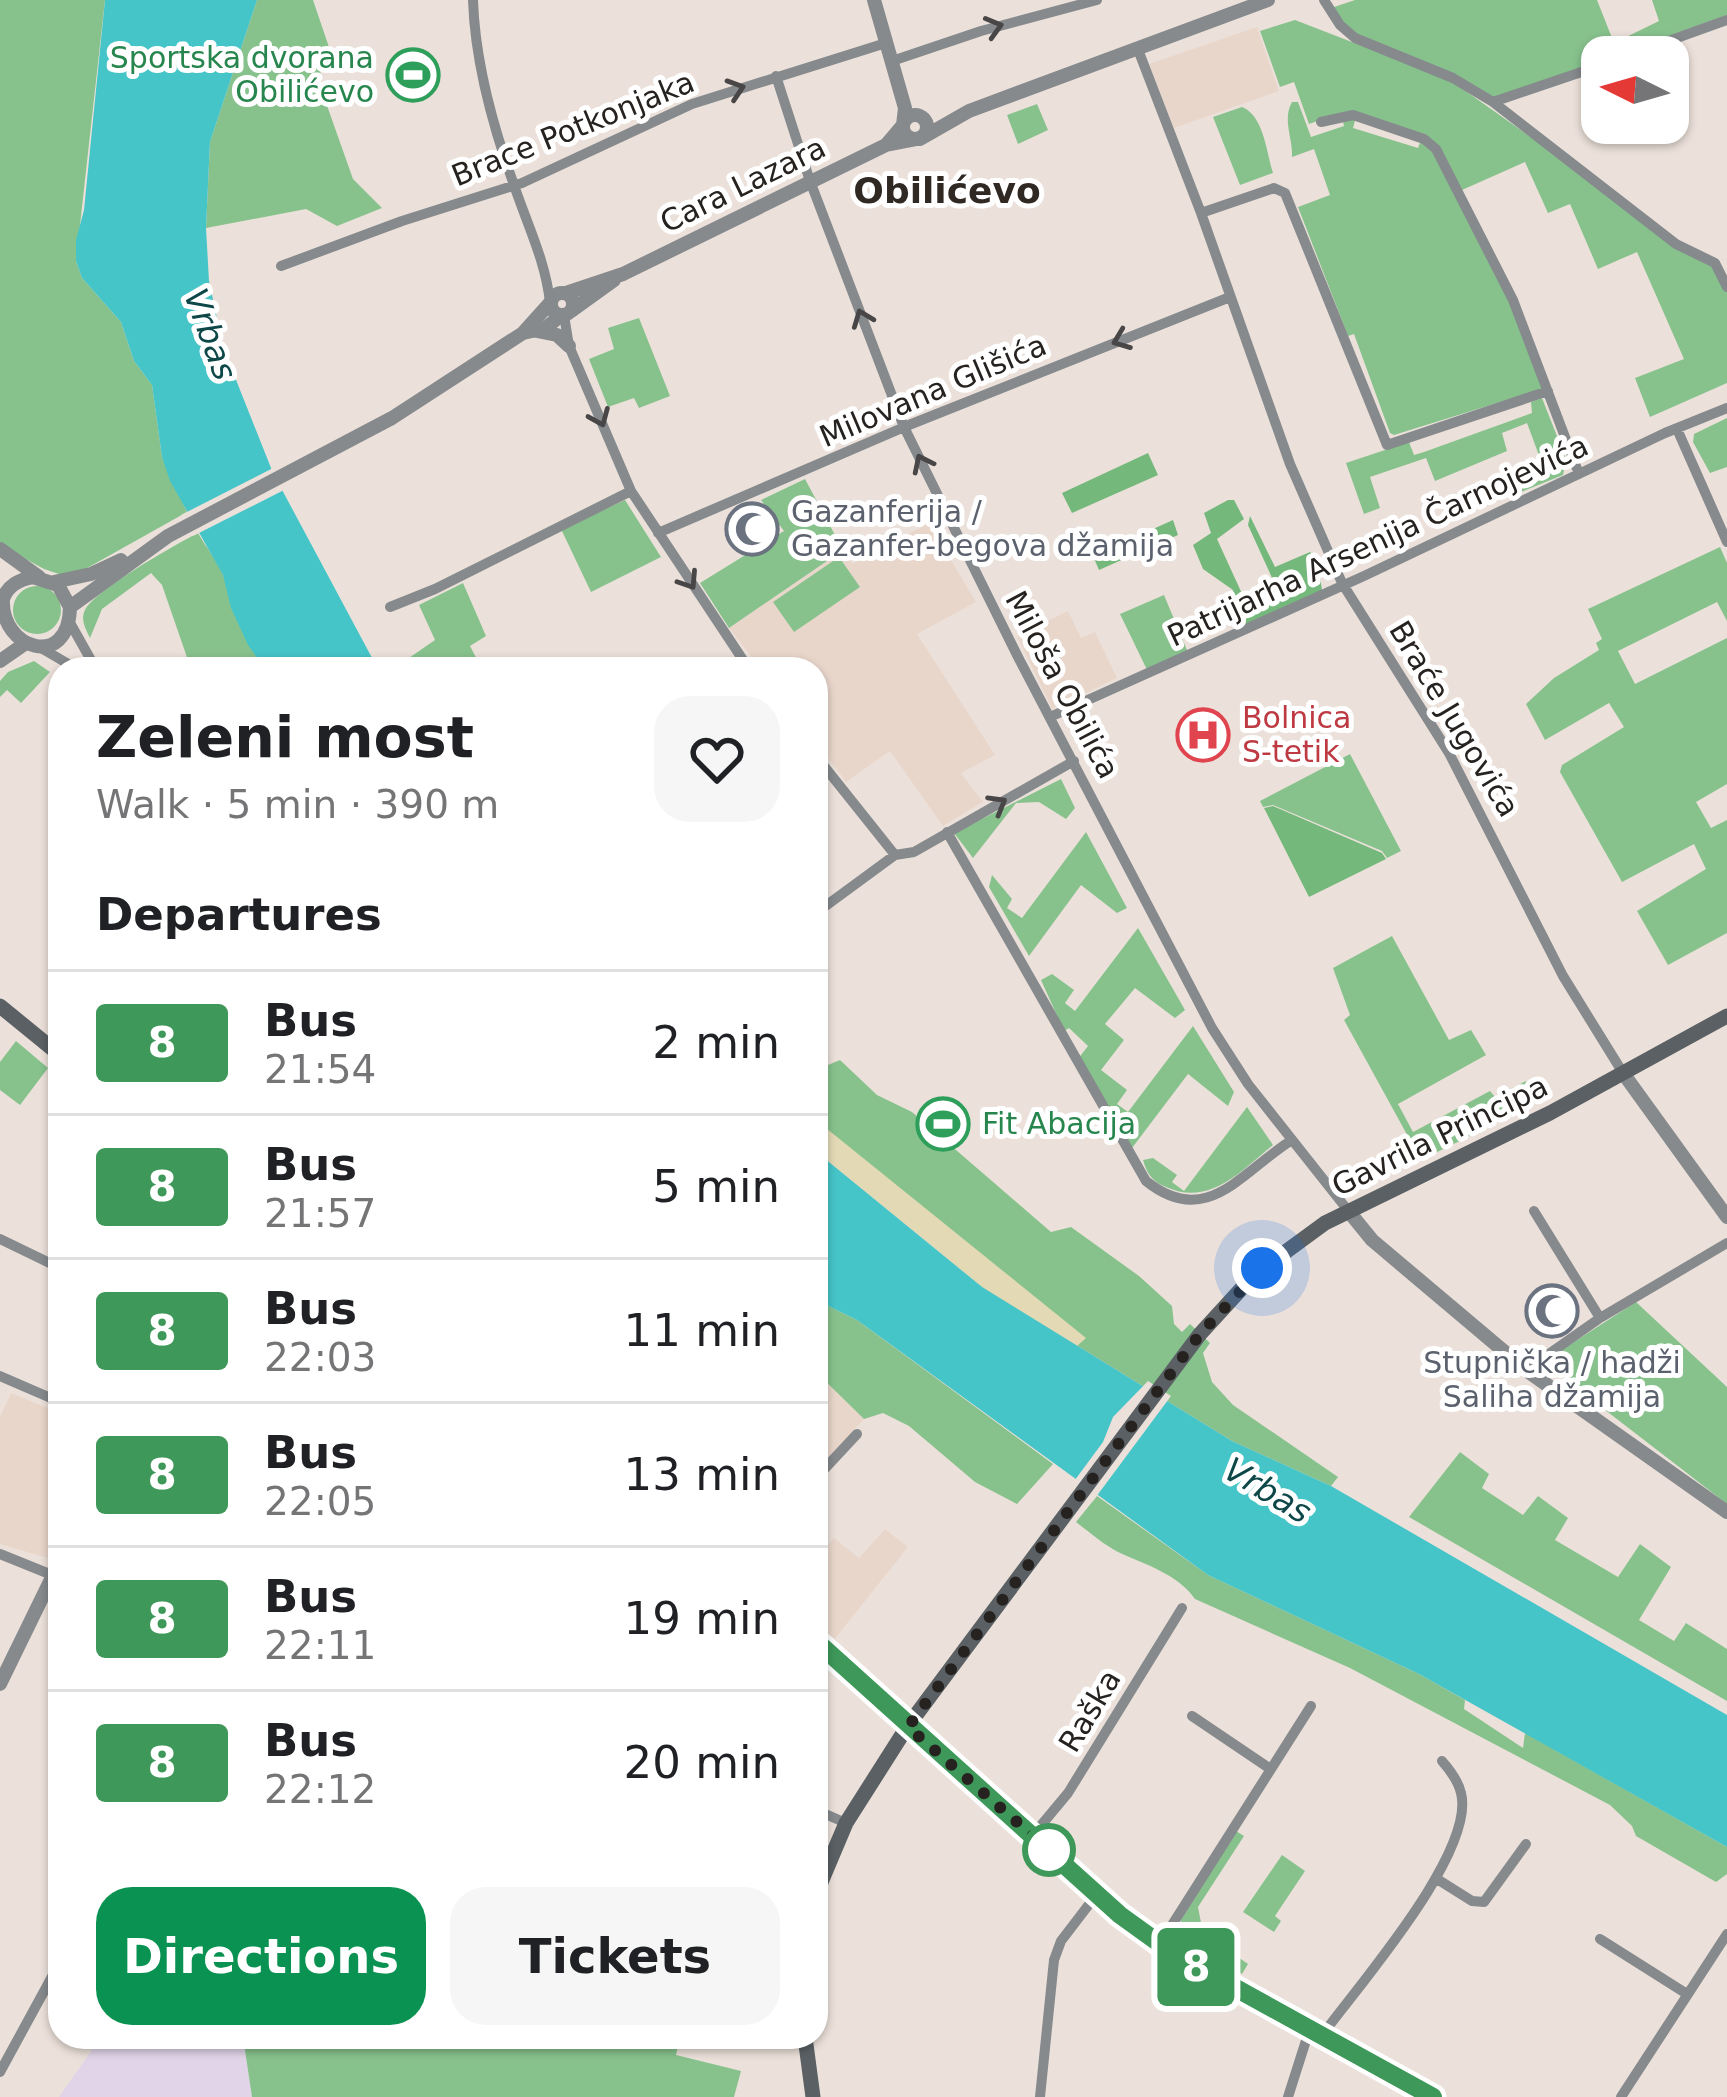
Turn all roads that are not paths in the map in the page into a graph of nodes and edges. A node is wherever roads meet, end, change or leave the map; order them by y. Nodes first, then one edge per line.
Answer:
1 (473, 0) edge
2 (874, 0) edge
3 (1097, 0) edge
4 (1268, 0) edge
5 (1324, 0) edge
6 (1248, 3) edge
7 (1727, 20) edge
8 (1682, 36) edge
9 (886, 43) junction
10 (1136, 47) junction
11 (892, 61) junction
12 (1581, 72) edge
13 (776, 76) junction
14 (902, 91) junction
15 (1492, 102) junction
16 (969, 111) junction
17 (922, 117) junction
18 (1321, 122) dead end
19 (903, 125) junction
20 (918, 139) junction
21 (886, 145) junction
22 (810, 181) junction
23 (514, 185) junction
24 (1201, 213) junction
25 (281, 266) dead end
26 (1727, 286) edge
27 (1230, 297) junction
28 (562, 305) junction
29 (530, 332) junction
30 (569, 346) junction
31 (1548, 391) junction
32 (1727, 408) edge
33 (904, 427) junction
34 (1677, 428) junction
35 (1579, 474) junction
36 (632, 491) junction
37 (658, 532) junction
38 (1727, 542) edge
39 (153, 545) junction
40 (0, 549) edge
41 (0, 574) edge
42 (47, 579) junction
43 (1343, 586) junction
44 (1, 606) edge
45 (390, 607) dead end
46 (70, 614) junction
47 (1, 630) edge
48 (30, 646) junction
49 (52, 657) edge
50 (90, 657) edge
51 (741, 657) edge
52 (0, 661) edge
53 (1050, 717) junction
54 (1074, 761) junction
55 (828, 772) edge
56 (947, 832) junction
57 (896, 855) junction
58 (828, 904) edge
59 (0, 1006) edge
60 (1727, 1016) edge
61 (48, 1044) edge
62 (1623, 1073) junction
63 (1292, 1140) junction
64 (1534, 1211) dead end
65 (1350, 1213) junction
66 (1727, 1217) edge
67 (0, 1239) edge
68 (1727, 1243) edge
69 (48, 1262) edge
70 (1600, 1318) junction
71 (1526, 1370) junction
72 (0, 1376) edge
73 (48, 1397) edge
74 (856, 1434) dead end
75 (828, 1465) edge
76 (1727, 1512) edge
77 (0, 1554) edge
78 (48, 1566) edge
79 (48, 1585) edge
80 (1182, 1608) dead end
81 (828, 1652) edge
82 (0, 1684) edge
83 (1311, 1706) dead end
84 (1192, 1716) dead end
85 (908, 1727) junction
86 (1442, 1760) dead end
87 (1269, 1768) junction
88 (828, 1815) edge
89 (846, 1823) junction
90 (1034, 1834) junction
91 (1526, 1844) dead end
92 (828, 1866) edge
93 (1437, 1880) junction
94 (1096, 1894) junction
95 (1727, 1934) edge
96 (1600, 1939) dead end
97 (1160, 1944) junction
98 (48, 1984) edge
99 (1688, 1994) junction
100 (1317, 2031) junction
101 (807, 2049) edge
102 (0, 2072) edge
103 (1291, 2079) junction
104 (813, 2097) edge
105 (1040, 2097) edge
106 (1275, 2097) edge
107 (1288, 2097) edge
108 (1433, 2097) edge
109 (1621, 2097) edge

1 - 23 street
2 - 9 street
11 -> 3 street
4 - 6 street, Cara Lazara
5 - 15 street
6 - 10 street, Cara Lazara
7 - 8 street
9 - 11 street
9 - 13 street, Brace Potkonjaka
10 - 16 street, Cara Lazara
10 - 24 street, Braće Jugovića
11 - 14 street
12 - 15 street
13 - 22 street, Miloša Obilića
23 -> 13 street, Brace Potkonjaka
14 - 17 street
14 - 19 street
15 - 26 street
16 - 17 street, Cara Lazara
16 - 20 street, Cara Lazara
17 - 19 street, Cara Lazara
17 - 20 street
18 - 31 street
19 - 20 street
19 - 21 street, Cara Lazara
20 - 21 street, Cara Lazara
21 - 22 street, Cara Lazara
22 - 28 street, Cara Lazara
33 -> 22 street, Miloša Obilića
23 - 25 street, Brace Potkonjaka
23 - 28 street
24 - 27 street, Braće Jugovića
24 - 31 street
27 -> 33 street, Milovana Glišića
27 - 43 street, Braće Jugovića
28 - 29 street, Cara Lazara
28 - 30 street
29 - 30 street
29 - 39 street, Cara Lazara
30 -> 36 street
31 - 35 street
32 - 34 street, Patrijarha Arsenija Čarnojevića
33 - 37 street, Milovana Glišića
53 -> 33 street, Miloša Obilića
34 - 35 street, Patrijarha Arsenija Čarnojevića
34 - 38 street
35 - 43 street, Patrijarha Arsenija Čarnojevića
36 - 37 street
36 - 45 street
37 -> 51 street
39 - 42 street
39 - 46 street
40 - 42 street
41 - 44 street
42 - 44 street
42 - 46 street
43 - 53 street, Patrijarha Arsenija Čarnojevića
43 - 62 street, Braće Jugovića
44 - 47 street
46 - 48 street
46 - 50 street
47 - 48 street
48 - 49 street
48 - 52 street
53 - 54 street, Miloša Obilića
56 -> 54 street
54 - 63 street, Miloša Obilića
55 - 57 street
56 - 57 street
56 - 63 street
57 - 58 street
59 - 61 main road
60 - 62 main road, Gavrila Principa
62 - 65 main road, Gavrila Principa
62 - 66 street, Braće Jugovića
63 - 65 street, Miloša Obilića
64 - 70 street
65 - 71 street
65 - 85 main road, Gavrila Principa
67 - 69 street
68 - 70 street
70 - 71 street
71 - 76 street
72 - 73 street
74 - 75 street
77 - 78 street
79 - 82 street
80 - 90 street, Raška
81 - 85 main road
83 - 87 street
84 - 87 street
85 - 89 main road, Gavrila Principa
85 - 90 main road
86 - 93 street
87 - 97 street
88 - 89 street
89 - 92 main road, Gavrila Principa
90 - 94 main road
91 - 93 street
93 - 100 street
94 - 97 main road
94 - 105 street
95 - 99 street
96 - 99 street
97 - 100 main road
98 - 102 street
99 - 109 street
100 - 103 street
100 - 108 main road
101 - 104 main road
103 - 106 street
103 - 107 street

